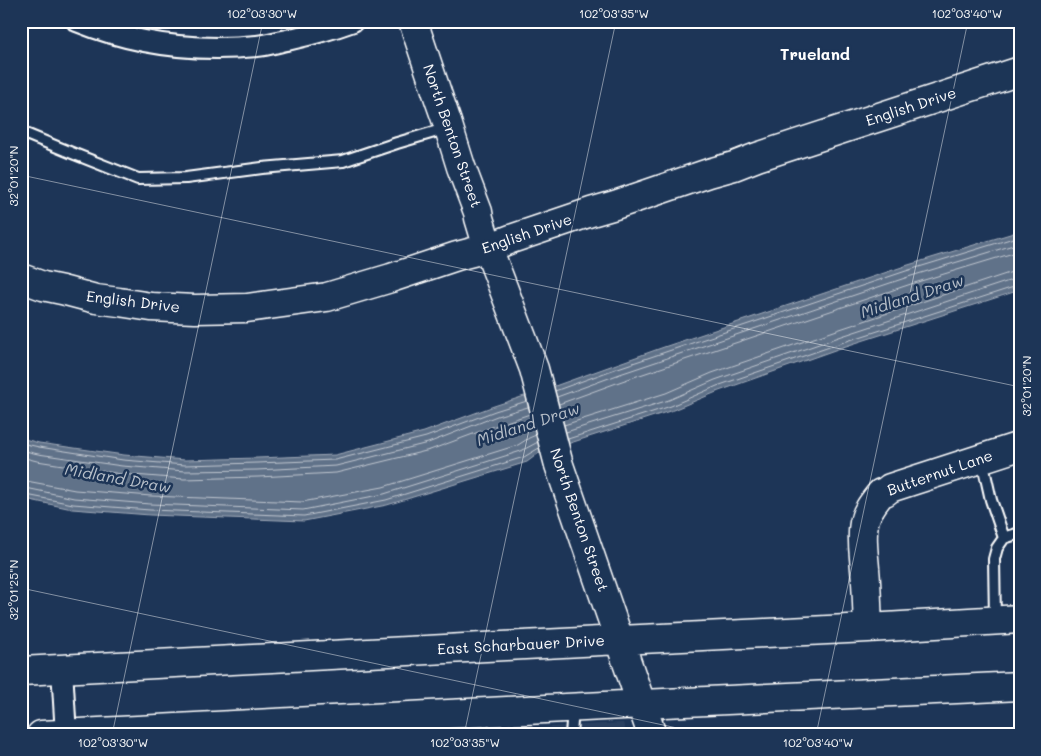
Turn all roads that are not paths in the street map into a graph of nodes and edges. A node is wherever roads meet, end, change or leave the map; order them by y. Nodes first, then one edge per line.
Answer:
1 (77, 21) edge
2 (353, 21) edge
3 (413, 21) edge
4 (1020, 70) edge
5 (449, 128) junction
6 (21, 132) edge
7 (488, 248) junction
8 (21, 278) edge
9 (1020, 446) edge
10 (982, 458) junction
11 (1020, 533) edge
12 (1004, 538) junction
13 (1008, 620) edge
14 (868, 628) junction
15 (620, 640) junction
16 (62, 669) junction
17 (21, 671) edge
18 (1020, 686) edge
19 (643, 704) junction
20 (574, 708) junction
21 (58, 734) edge
22 (571, 735) edge
23 (652, 735) edge

1 - 2 street
3 - 5 street, North Benton Street
4 - 7 street, English Drive
5 - 6 lane
5 - 7 street, North Benton Street
7 - 8 street, English Drive
7 - 15 street, North Benton Street
9 - 10 street, Butternut Lane
10 - 12 lane
10 - 14 street, Butternut Lane
11 - 12 lane
12 - 13 lane
13 - 14 street, East Scharbauer Drive
14 - 15 street, East Scharbauer Drive
15 - 16 street, East Scharbauer Drive
15 - 19 street, North Benton Street
16 - 17 street, East Scharbauer Drive
16 - 21 street
18 - 19 street
19 - 20 street
19 - 23 street, North Benton Street
20 - 21 street
20 - 22 lane

